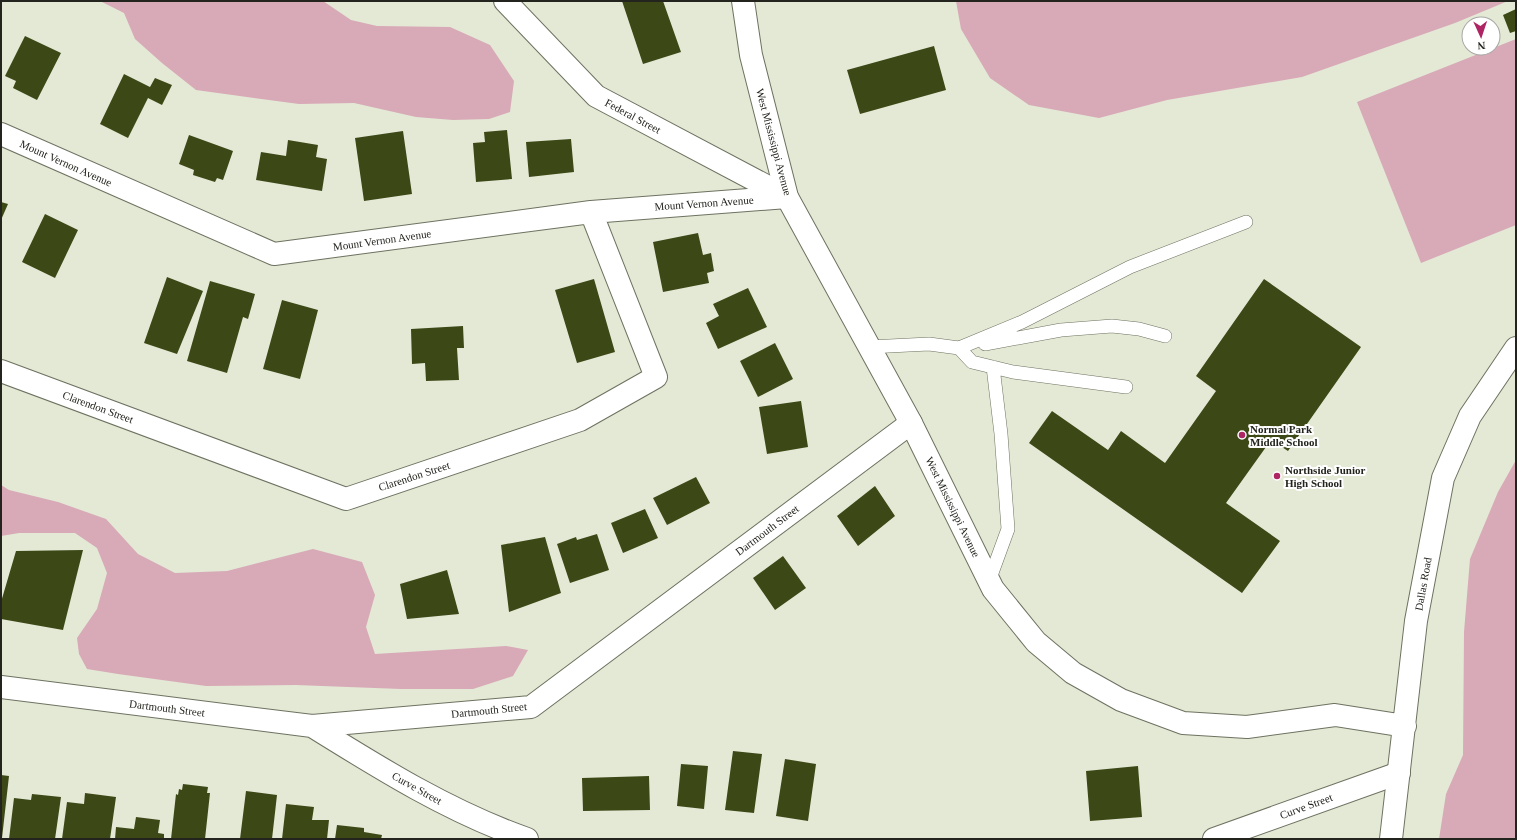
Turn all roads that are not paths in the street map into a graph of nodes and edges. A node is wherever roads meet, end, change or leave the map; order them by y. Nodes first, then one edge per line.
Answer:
1 (505, 1) edge
2 (742, 1) edge
3 (1, 134) edge
4 (787, 196) junction
5 (591, 212) junction
6 (1246, 222) dead end
7 (1165, 336) dead end
8 (869, 347) junction
9 (959, 348) junction
10 (1516, 348) edge
11 (993, 367) junction
12 (1, 371) edge
13 (1126, 387) dead end
14 (911, 423) junction
15 (989, 581) junction
16 (1, 687) edge
17 (312, 726) junction
18 (1405, 726) junction
19 (1399, 773) junction
20 (527, 839) edge
21 (1214, 839) edge
22 (1391, 839) edge

1 - 4 street, Federal Street
2 - 4 street, West Mississippi Avenue
3 - 5 street, Mount Vernon Avenue
4 - 5 street, Mount Vernon Avenue
4 - 8 street, West Mississippi Avenue
5 - 12 street, Clarendon Street
6 - 9 lane
7 - 9 lane
8 - 9 lane
8 - 14 street, West Mississippi Avenue
9 - 11 lane
10 - 18 street, Dallas Road
11 - 13 lane
11 - 15 lane
14 - 15 street, West Mississippi Avenue
14 - 17 street, Dartmouth Street
15 - 18 street, West Mississippi Avenue
16 - 17 street, Dartmouth Street
17 - 20 street, Curve Street
18 - 19 street, Dallas Road
19 - 21 street, Curve Street
19 - 22 street, Dallas Road

